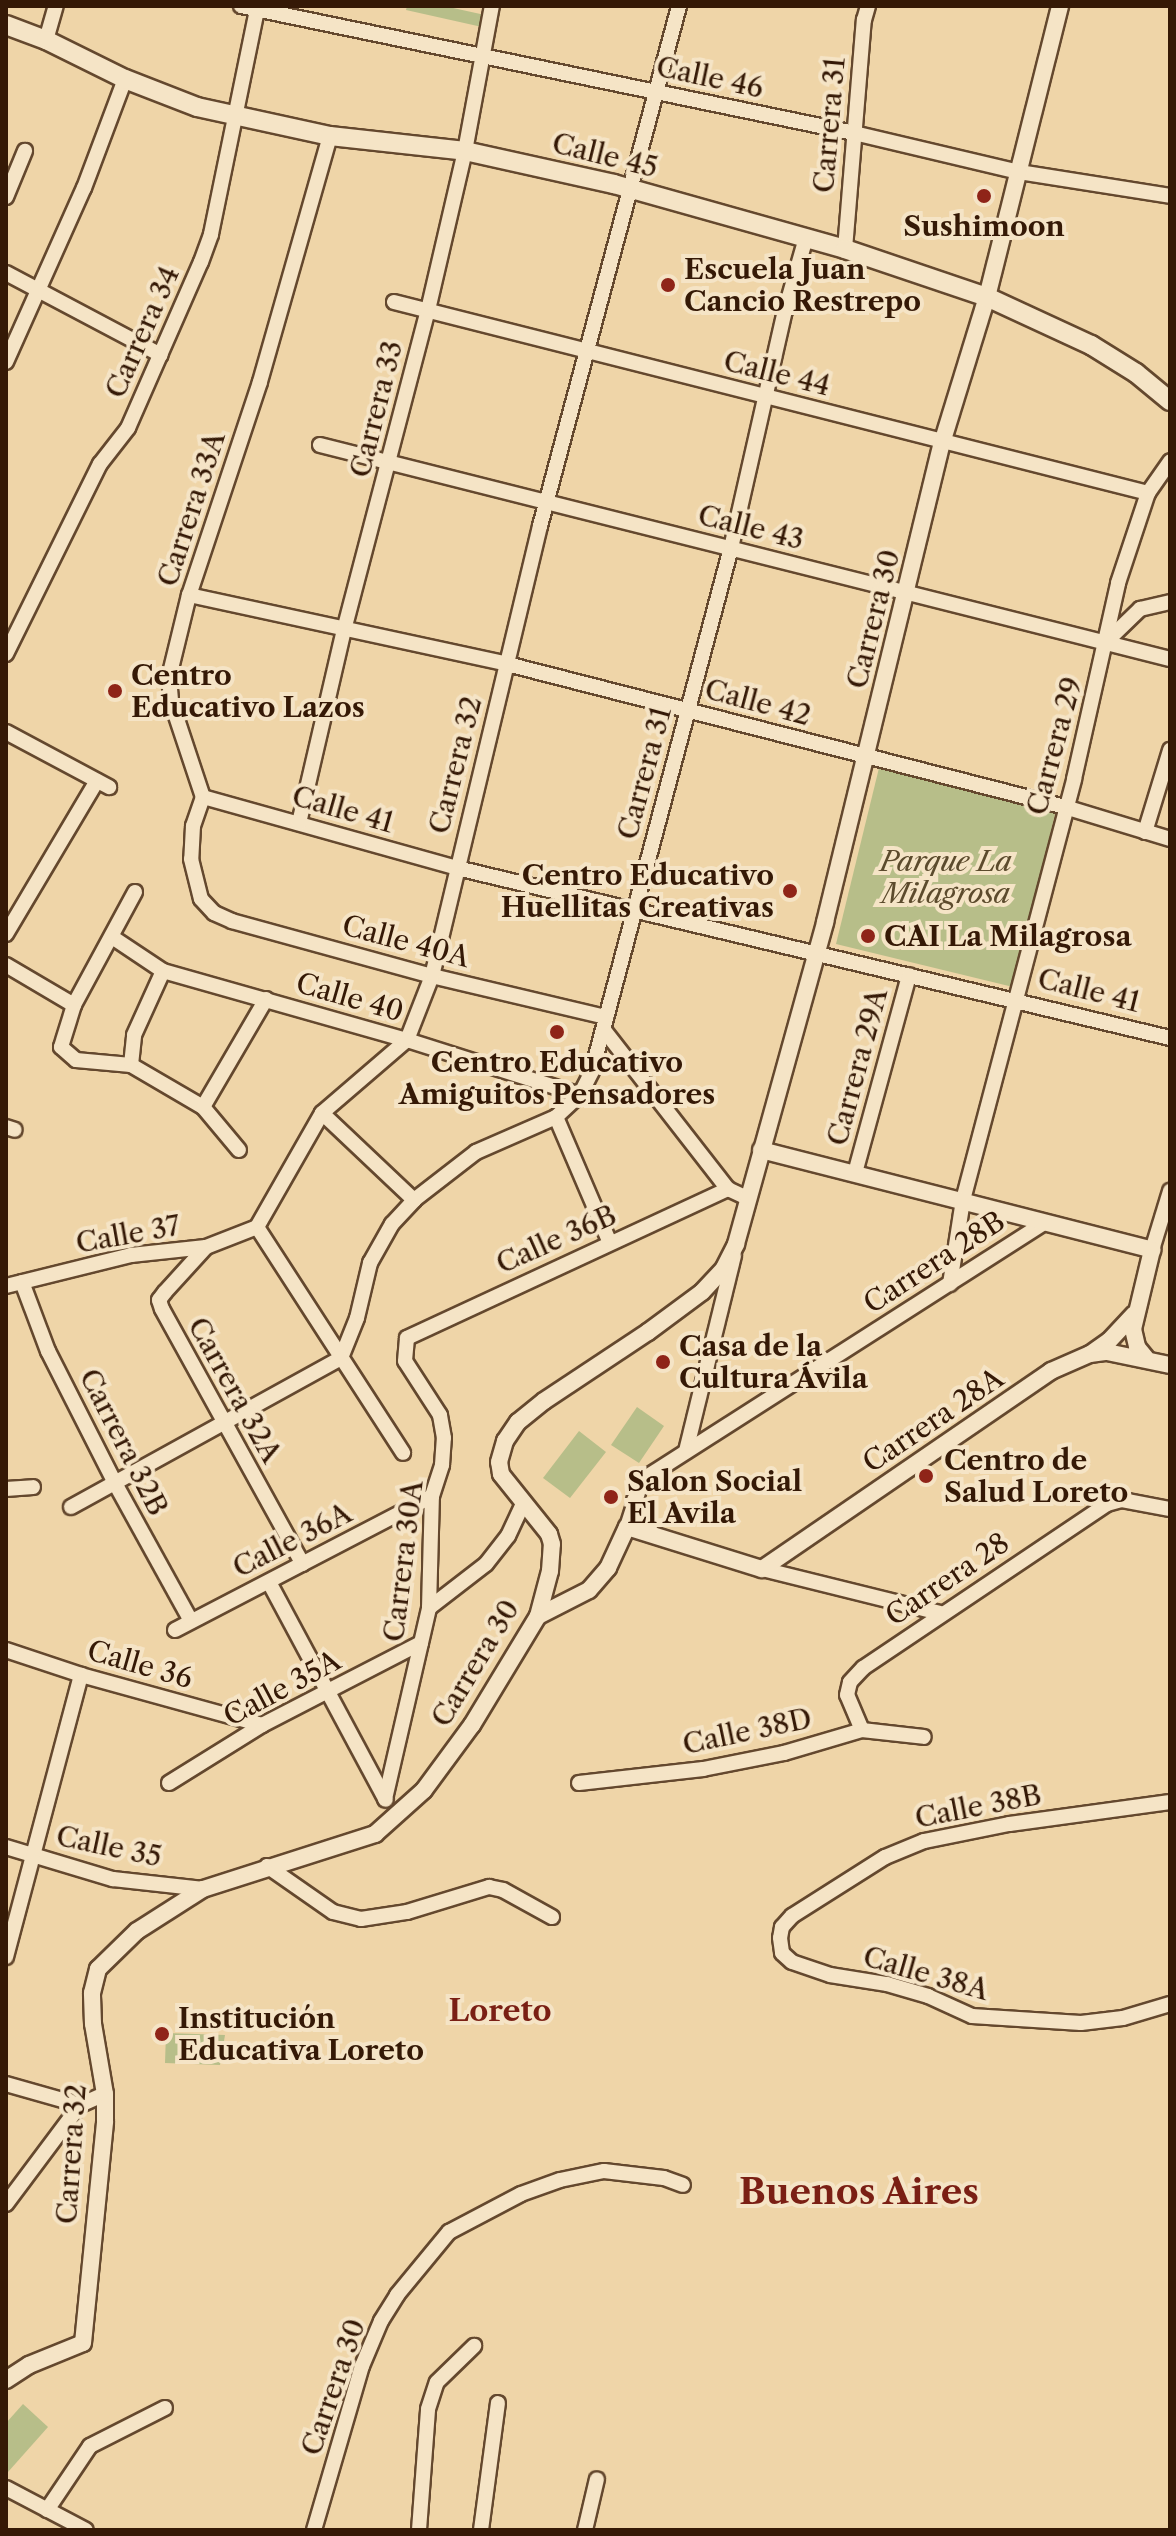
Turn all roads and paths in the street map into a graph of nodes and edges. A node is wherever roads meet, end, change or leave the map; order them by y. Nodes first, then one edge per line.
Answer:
1 (56, 6) edge
2 (241, 6) edge
3 (492, 6) edge
4 (679, 6) edge
5 (868, 6) edge
6 (1060, 6) edge
7 (258, 8) edge
8 (6, 25) edge
9 (46, 40) junction
10 (482, 56) junction
11 (125, 79) junction
12 (653, 92) junction
13 (234, 116) junction
14 (854, 133) junction
15 (330, 136) junction
16 (25, 151) dead end
17 (465, 151) junction
18 (1019, 172) junction
19 (628, 188) junction
20 (1170, 196) edge
21 (6, 197) edge
22 (806, 238) junction
23 (845, 249) junction
24 (6, 273) edge
25 (37, 290) junction
26 (987, 297) junction
27 (394, 302) dead end
28 (428, 310) junction
29 (585, 351) junction
30 (161, 355) junction
31 (6, 362) edge
32 (767, 396) junction
33 (1170, 401) edge
34 (942, 443) junction
35 (320, 445) dead end
36 (1170, 461) edge
37 (389, 463) junction
38 (1148, 493) junction
39 (547, 503) junction
40 (731, 548) junction
41 (189, 595) junction
42 (907, 595) junction
43 (1170, 602) edge
44 (344, 630) junction
45 (1108, 641) junction
46 (6, 654) edge
47 (1170, 659) edge
48 (507, 664) junction
49 (687, 710) junction
50 (6, 732) edge
51 (1170, 750) edge
52 (866, 757) junction
53 (203, 797) junction
54 (1065, 807) junction
55 (299, 823) junction
56 (1145, 832) junction
57 (1170, 839) edge
58 (457, 868) junction
59 (135, 892) dead end
60 (635, 911) junction
61 (6, 934) edge
62 (112, 937) junction
63 (816, 954) junction
64 (6, 965) edge
65 (163, 971) junction
66 (909, 975) junction
67 (432, 976) junction
68 (266, 999) junction
69 (1018, 999) junction
70 (74, 1005) junction
71 (605, 1024) junction
72 (1170, 1038) edge
73 (407, 1040) junction
74 (131, 1065) junction
75 (580, 1095) junction
76 (203, 1107) junction
77 (322, 1113) junction
78 (556, 1117) junction
79 (239, 1150) dead end
80 (761, 1150) junction
81 (855, 1173) junction
82 (728, 1189) junction
83 (1170, 1191) edge
84 (749, 1199) junction
85 (414, 1200) junction
86 (963, 1200) junction
87 (1043, 1224) junction
88 (257, 1227) junction
89 (610, 1243) junction
90 (736, 1244) junction
91 (206, 1247) junction
92 (1152, 1250) junction
93 (22, 1282) junction
94 (950, 1284) junction
95 (6, 1286) edge
96 (1135, 1312) junction
97 (407, 1338) joint
98 (1090, 1354) junction
99 (341, 1358) junction
100 (1146, 1358) junction
101 (1170, 1365) edge
102 (223, 1425) junction
103 (686, 1451) junction
104 (403, 1453) dead end
105 (116, 1485) junction
106 (33, 1487) dead end
107 (6, 1489) edge
108 (432, 1496) junction
109 (635, 1500) junction
110 (71, 1507) dead end
111 (527, 1507) junction
112 (1170, 1509) edge
113 (627, 1527) junction
114 (651, 1533) junction
115 (303, 1564) junction
116 (762, 1569) junction
117 (550, 1571) junction
118 (269, 1582) junction
119 (577, 1595) junction
120 (429, 1608) junction
121 (940, 1613) junction
122 (538, 1616) junction
123 (191, 1621) junction
124 (175, 1630) dead end
125 (421, 1643) junction
126 (6, 1650) edge
127 (81, 1675) junction
128 (329, 1692) junction
129 (262, 1725) junction
130 (862, 1730) junction
131 (924, 1737) dead end
132 (169, 1783) dead end
133 (579, 1783) dead end
134 (385, 1799) junction
135 (1170, 1802) edge
136 (396, 1818) junction
137 (6, 1847) edge
138 (33, 1856) junction
139 (267, 1866) junction
140 (203, 1889) junction
141 (552, 1917) dead end
142 (780, 1938) joint
143 (6, 1957) edge
144 (1170, 2004) edge
145 (6, 2084) edge
146 (105, 2094) junction
147 (80, 2105) junction
148 (683, 2185) dead end
149 (6, 2204) edge
150 (474, 2346) dead end
151 (6, 2380) edge
152 (498, 2403) dead end
153 (165, 2408) dead end
154 (597, 2479) dead end
155 (6, 2488) edge
156 (47, 2510) junction
157 (86, 2530) edge
158 (314, 2530) edge
159 (419, 2530) edge
160 (481, 2530) edge
161 (585, 2530) edge

1 - 9 street
2 - 7 street, Calle 46
3 - 10 street, Carrera 33
4 - 12 street, Carrera 32
5 - 14 street, Carrera 31
6 - 18 street, Carrera 30
7 - 10 street, Calle 46
7 - 13 street, Carrera 34
8 - 9 main road, Calle 45
9 - 11 main road, Calle 45
10 - 12 street, Calle 46
10 - 17 street, Carrera 33
11 - 13 main road, Calle 45
11 - 25 street
12 - 14 street, Calle 46
12 - 19 street, Carrera 32
13 - 15 main road, Calle 45
13 - 30 street, Carrera 34
14 - 18 street, Calle 46
14 - 23 street, Carrera 31
15 - 17 main road, Calle 45
15 - 41 street, Carrera 33A
16 - 21 street
17 - 19 main road, Calle 45
17 - 28 street, Carrera 33
18 - 20 street, Calle 46
18 - 26 street, Carrera 30
19 - 22 main road, Calle 45
19 - 29 street, Carrera 32
22 - 23 main road, Calle 45
22 - 32 street, Carrera 31
23 - 26 main road, Calle 45
24 - 25 street
25 - 30 street
25 - 31 street
26 - 33 main road, Calle 45
26 - 34 street, Carrera 30
27 - 28 street, Calle 44
28 - 29 street, Calle 44
28 - 37 street, Carrera 33
29 - 32 street, Calle 44
29 - 39 street, Carrera 32
30 - 46 street, Carrera 34
32 - 34 street, Calle 44
32 - 40 street, Carrera 31
34 - 38 street, Calle 44
34 - 42 street, Carrera 30
35 - 37 street, Calle 43
36 - 38 street, Carrera 29
37 - 39 street, Calle 43
37 - 44 street, Carrera 33
38 - 45 street, Carrera 29
39 - 40 street, Calle 43
39 - 48 street, Carrera 32
40 - 42 street, Calle 43
40 - 49 street, Carrera 31
41 - 44 street, Calle 42
41 - 53 street, Carrera 33A
42 - 45 street, Calle 43
42 - 52 street, Carrera 30
43 - 45 street
44 - 48 street, Calle 42
44 - 55 street, Carrera 33
45 - 47 street, Calle 43
45 - 54 street, Carrera 29
48 - 49 street, Calle 42
48 - 58 street, Carrera 32
49 - 52 street, Calle 42
49 - 60 street, Carrera 31
50 - 61 street
51 - 56 street
52 - 54 street, Calle 42
52 - 63 street, Carrera 30
53 - 55 street, Calle 41
53 - 67 street, Calle 40A
54 - 56 street, Calle 42
54 - 69 street, Carrera 29
55 - 58 street, Calle 41
56 - 57 street, Calle 42
58 - 60 street, Calle 41
58 - 67 street, Carrera 32
59 - 62 street
60 - 63 street, Calle 41
60 - 71 street, Carrera 31
62 - 65 street, Calle 40
62 - 70 street
63 - 66 street, Calle 41
63 - 80 street, Carrera 30
64 - 70 street
65 - 68 street, Calle 40
65 - 74 street
66 - 69 street, Calle 41
66 - 81 street, Carrera 29A
67 - 71 street, Calle 40A
67 - 73 street, Carrera 32
68 - 73 street, Calle 40
68 - 76 street
69 - 72 street, Calle 41
69 - 86 street, Carrera 29
70 - 74 street
71 - 75 street, Carrera 31
71 - 82 street
73 - 75 street, Calle 40
73 - 77 street, Carrera 32
74 - 76 street
75 - 78 street, Carrera 31
76 - 79 street
77 - 85 street
77 - 88 street, Carrera 32
78 - 85 street, Carrera 31
78 - 89 street
80 - 81 street
80 - 84 street, Carrera 30
81 - 86 street
82 - 84 street
82 - 89 street, Calle 36B
83 - 92 street
84 - 90 street, Carrera 30
85 - 99 street, Carrera 31
86 - 87 street
86 - 94 street, Carrera 29
87 - 92 street
87 - 94 street, Carrera 28B
88 - 91 street, Calle 37
88 - 99 street
89 - 97 street, Calle 36B
90 - 103 street, Carrera 30
90 - 111 street, Carrera 30
91 - 93 street, Calle 37
91 - 102 street, Carrera 32A
92 - 96 street
93 - 95 street, Calle 37
93 - 105 street, Carrera 32B
94 - 103 street, Carrera 28B
96 - 98 street
96 - 100 street
97 - 108 street, Carrera 30A
98 - 100 street, Carrera 28A
98 - 116 street, Carrera 28A
99 - 102 street
99 - 104 street
100 - 101 street
102 - 105 street
102 - 115 street, Carrera 32A
103 - 109 street, Carrera 28B
105 - 110 street
105 - 123 street, Carrera 32B
106 - 107 street
108 - 115 street, Calle 36A
108 - 120 street, Carrera 30A
109 - 113 street, Carrera 28B
109 - 114 street
111 - 117 street, Carrera 30
111 - 120 street
112 - 121 street, Carrera 28
113 - 114 street
113 - 119 street, Carrera 28B
114 - 116 street
115 - 118 street, Calle 36A
116 - 121 street
117 - 119 street
117 - 122 street, Carrera 30
118 - 123 street, Calle 36A
118 - 128 street
119 - 122 street, Carrera 28B
120 - 125 street, Carrera 30A
121 - 130 street, Carrera 28
122 - 136 street, Carrera 30
123 - 124 street, Calle 36A
125 - 128 street, Calle 35A
125 - 134 street, Carrera 30A
126 - 127 street, Calle 36
127 - 129 street, Calle 36
127 - 138 street
128 - 129 street, Calle 35A
128 - 134 street
129 - 132 street, Calle 35A
130 - 131 street, Calle 38D
130 - 133 street, Calle 38D
134 - 136 street
135 - 142 street, Calle 38B
136 - 139 street, Carrera 30
137 - 138 street, Calle 35
138 - 140 street, Calle 35
138 - 143 street
139 - 140 street, Carrera 30
139 - 141 street
140 - 146 street, Carrera 32
142 - 144 street, Calle 38A
145 - 147 street
146 - 147 street
146 - 151 street, Carrera 32
147 - 149 street
148 - 158 street, Carrera 30
150 - 159 street
152 - 160 street
153 - 156 street
154 - 161 street
155 - 156 street
156 - 157 street

